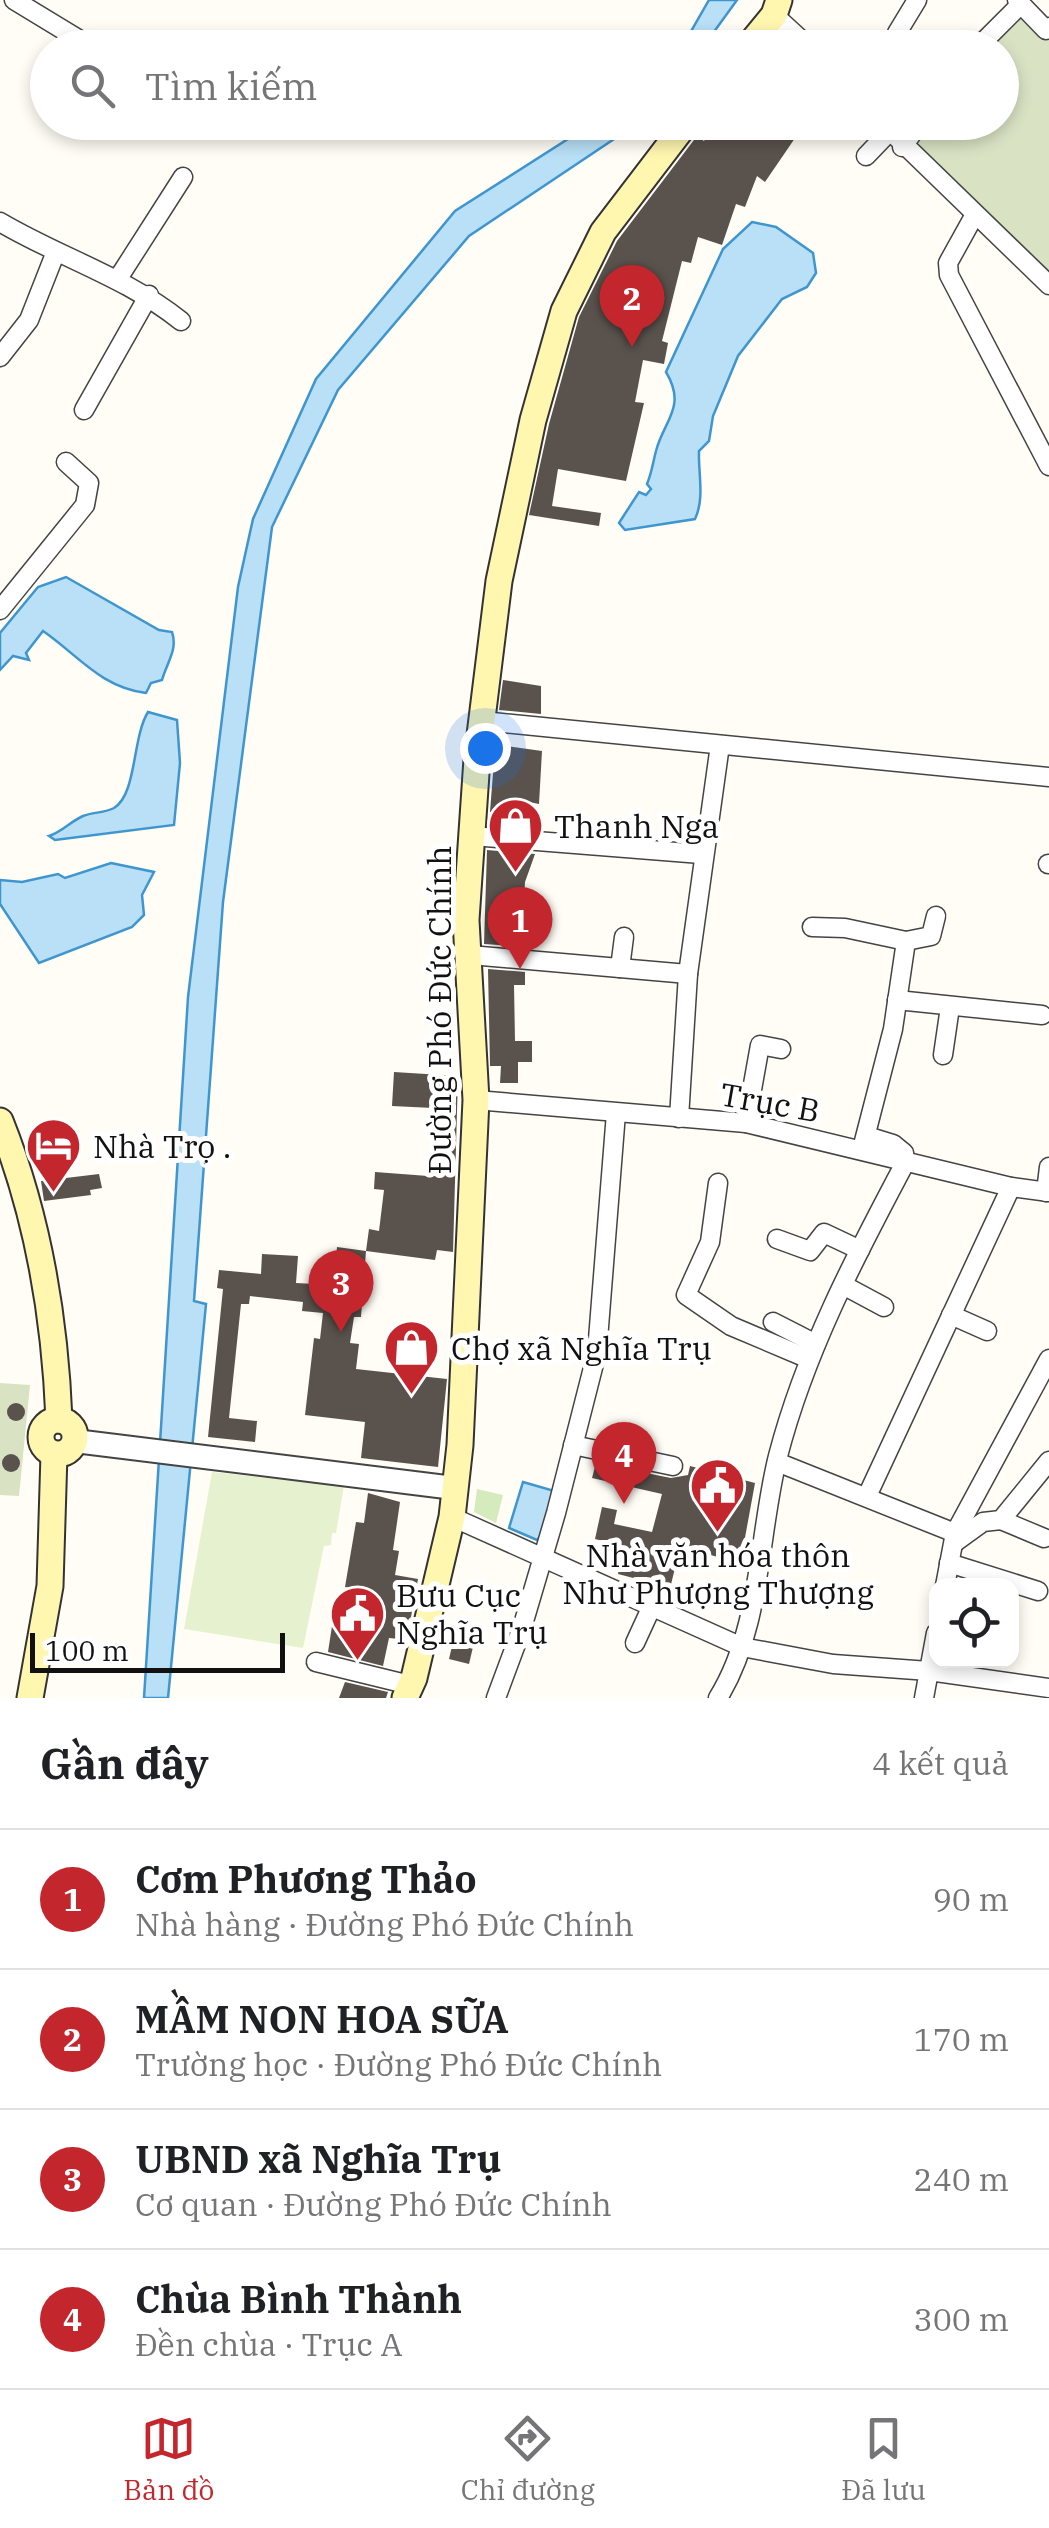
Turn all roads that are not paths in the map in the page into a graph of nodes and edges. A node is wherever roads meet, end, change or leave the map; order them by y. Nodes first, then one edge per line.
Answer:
1 (14, 0) edge
2 (917, 0) edge
3 (1018, 2) edge
4 (777, 7) edge
5 (1049, 28) edge
6 (64, 30) edge
7 (760, 30) edge
8 (796, 30) edge
9 (898, 30) edge
10 (994, 30) edge
11 (673, 140) edge
12 (876, 140) edge
13 (896, 140) edge
14 (907, 140) edge
15 (902, 147) junction
16 (866, 156) dead end
17 (183, 177) dead end
18 (974, 216) junction
19 (0, 222) edge
20 (55, 254) junction
21 (118, 277) junction
22 (1049, 285) edge
23 (149, 295) junction
24 (182, 321) dead end
25 (0, 357) edge
26 (84, 410) dead end
27 (66, 462) dead end
28 (1049, 466) edge
29 (0, 610) edge
30 (482, 721) junction
31 (720, 744) junction
32 (1049, 777) edge
33 (472, 836) junction
34 (702, 854) junction
35 (936, 916) dead end
36 (812, 926) dead end
37 (624, 937) dead end
38 (906, 942) junction
39 (470, 954) junction
40 (620, 968) junction
41 (688, 974) junction
42 (897, 1000) junction
43 (950, 1007) junction
44 (1042, 1016) dead end
45 (780, 1049) dead end
46 (943, 1055) dead end
47 (476, 1100) junction
48 (616, 1113) junction
49 (679, 1118) junction
50 (0, 1120) edge
51 (746, 1123) junction
52 (864, 1143) junction
53 (905, 1163) junction
54 (1049, 1167) edge
55 (718, 1183) dead end
56 (1010, 1187) junction
57 (1048, 1192) edge
58 (778, 1240) dead end
59 (860, 1250) junction
60 (844, 1285) junction
61 (884, 1307) dead end
62 (951, 1315) junction
63 (773, 1322) dead end
64 (987, 1331) dead end
65 (812, 1352) junction
66 (1049, 1359) edge
67 (573, 1445) junction
68 (64, 1448) junction
69 (1049, 1461) edge
70 (777, 1462) junction
71 (674, 1466) dead end
72 (454, 1488) junction
73 (868, 1494) junction
74 (452, 1517) junction
75 (1002, 1520) junction
76 (954, 1538) junction
77 (1044, 1538) dead end
78 (542, 1555) junction
79 (950, 1563) junction
80 (947, 1578) edge
81 (1038, 1591) dead end
82 (652, 1606) junction
83 (635, 1643) dead end
84 (742, 1648) junction
85 (316, 1662) dead end
86 (930, 1668) edge
87 (929, 1671) junction
88 (1049, 1688) edge
89 (407, 1691) edge
90 (30, 1698) edge
91 (496, 1698) edge
92 (718, 1698) edge
93 (924, 1698) edge

1 - 6 street
2 - 9 street
3 - 5 street
3 - 10 street
4 - 7 main road
4 - 8 street
11 - 30 main road, Đường Phó Đức Chính
12 - 16 street
13 - 15 street
14 - 15 street
15 - 18 street
17 - 21 street
18 - 22 street
18 - 28 street
19 - 20 street
20 - 21 street
20 - 25 street
21 - 23 street
23 - 24 street
23 - 26 street
27 - 29 street
30 - 31 street
30 - 33 main road, Đường Phó Đức Chính
31 - 32 street
31 - 34 street
33 - 34 street
33 - 39 main road, Đường Phó Đức Chính
34 - 41 street
35 - 38 street
36 - 38 street
37 - 40 street
38 - 42 street
39 - 40 street
39 - 47 main road, Đường Phó Đức Chính
40 - 41 street
41 - 49 street
42 - 43 street
42 - 52 street
43 - 44 street
43 - 46 street
45 - 51 street
47 - 48 street, Trục B
47 - 72 main road, Đường Phó Đức Chính
48 - 49 street, Trục B
48 - 67 street
49 - 51 street, Trục B
50 - 68 main road
51 - 52 street, Trục B
52 - 53 street, Trục B
53 - 56 street, Trục B
53 - 59 street
54 - 57 street
55 - 65 street
56 - 57 street, Trục B
56 - 62 street
58 - 59 street
59 - 60 street
60 - 61 street
60 - 65 street
62 - 64 street
62 - 73 street
63 - 65 street
65 - 70 street
66 - 76 street
67 - 71 street
67 - 78 street
68 - 72 street
68 - 90 main road
69 - 75 street
70 - 73 street
70 - 84 street
72 - 74 main road, Đường Phó Đức Chính
73 - 76 street
74 - 78 street
74 - 89 main road, Đường Phó Đức Chính
75 - 76 street
75 - 77 street
76 - 79 street
78 - 82 street
78 - 91 street
79 - 80 street
79 - 81 street
82 - 83 street
82 - 84 street
84 - 87 street
84 - 92 street
85 - 89 street
86 - 87 street
87 - 88 street
87 - 93 street

